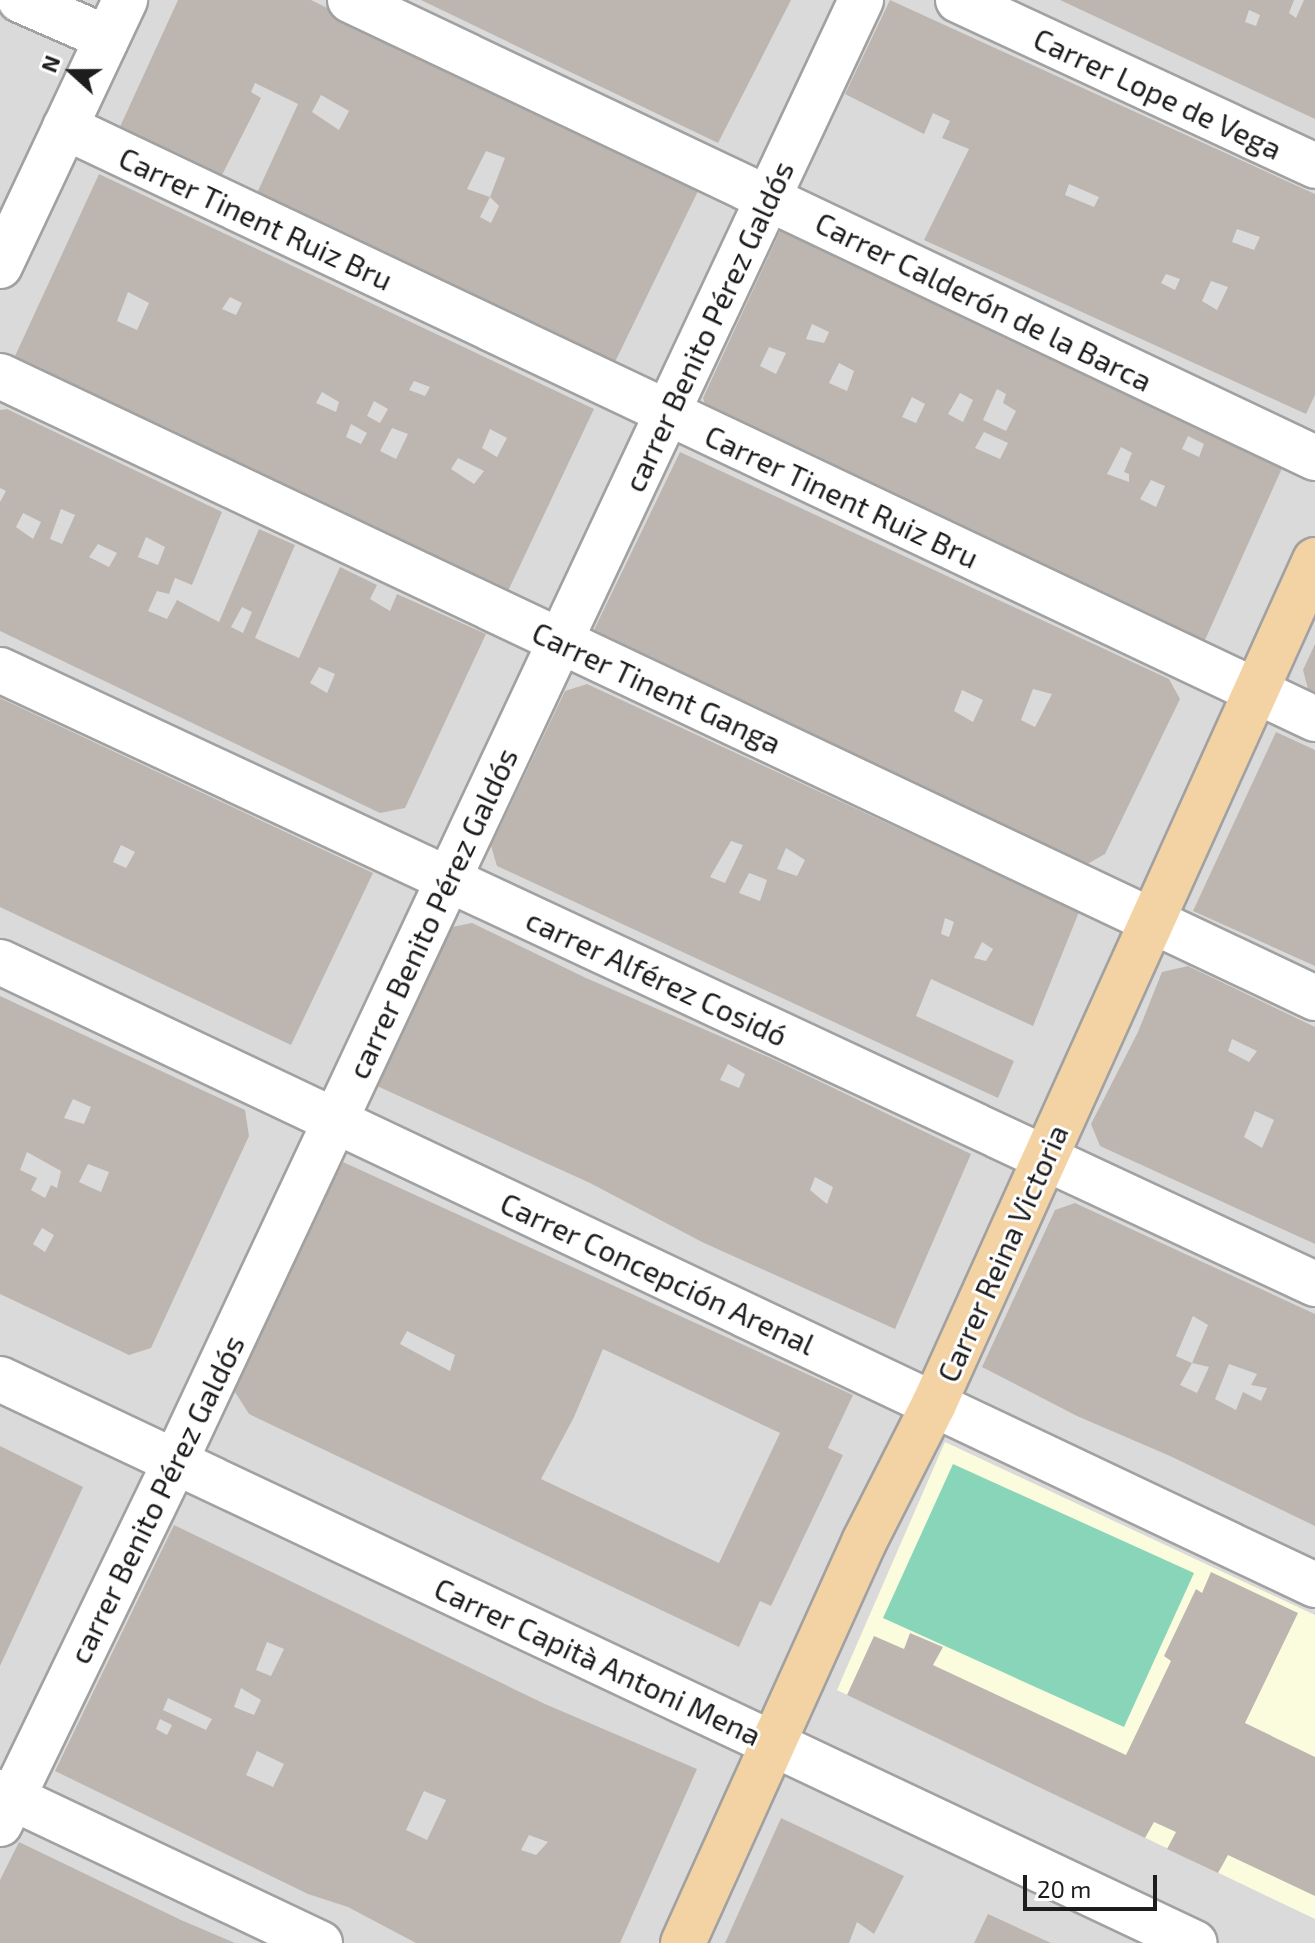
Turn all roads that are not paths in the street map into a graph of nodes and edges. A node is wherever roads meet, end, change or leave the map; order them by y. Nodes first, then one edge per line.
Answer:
1 (20, 0) edge
2 (350, 0) edge
3 (861, 0) edge
4 (958, 0) edge
5 (116, 19) edge
6 (65, 127) junction
7 (1315, 166) edge
8 (768, 198) junction
9 (0, 266) edge
10 (0, 376) edge
11 (667, 413) junction
12 (1315, 458) edge
13 (1315, 560) edge
14 (561, 641) junction
15 (0, 670) edge
16 (1256, 691) junction
17 (1315, 719) edge
18 (448, 878) junction
19 (1153, 921) junction
20 (0, 962) edge
21 (1315, 998) edge
22 (335, 1119) junction
23 (1046, 1158) junction
24 (1315, 1284) edge
25 (0, 1379) edge
26 (934, 1404) junction
27 (175, 1462) junction
28 (1315, 1585) edge
29 (773, 1744) junction
30 (4, 1804) edge
31 (320, 1943) edge
32 (683, 1943) edge
33 (1195, 1943) edge

1 - 5 street
2 - 8 street, Carrer Calderón de la Barca
3 - 8 street, carrer Benito Pérez Galdós
4 - 7 street, Carrer Lope de Vega
5 - 6 street
6 - 9 street
6 - 11 street, Carrer Tinent Ruiz Bru
8 - 11 street, carrer Benito Pérez Galdós
8 - 12 street, Carrer Calderón de la Barca
10 - 14 street, Carrer Tinent Ganga
11 - 14 street, carrer Benito Pérez Galdós
11 - 16 street, Carrer Tinent Ruiz Bru
13 - 16 main road, Carrer Reina Victoria
14 - 18 street, carrer Benito Pérez Galdós
14 - 19 street, Carrer Tinent Ganga
15 - 18 street, carrer Alférez Cosidó
16 - 17 street, Carrer Tinent Ruiz Bru
16 - 19 main road, Carrer Reina Victoria
18 - 22 street, carrer Benito Pérez Galdós
18 - 23 street, carrer Alférez Cosidó
19 - 21 street, Carrer Tinent Ganga
19 - 23 main road, Carrer Reina Victoria
20 - 22 street, Carrer Concepción Arenal
22 - 26 street, Carrer Concepción Arenal
22 - 27 street, carrer Benito Pérez Galdós
23 - 24 street, carrer Alférez Cosidó
23 - 26 main road, Carrer Reina Victoria
25 - 27 street, Carrer Capità Antoni Mena
26 - 28 street, Carrer Concepción Arenal
26 - 29 main road, Carrer Reina Victoria
27 - 29 street, Carrer Capità Antoni Mena
27 - 30 street, carrer Benito Pérez Galdós
29 - 32 main road, Carrer Reina Victoria
29 - 33 street, Carrer Capità Antoni Mena
30 - 31 street

